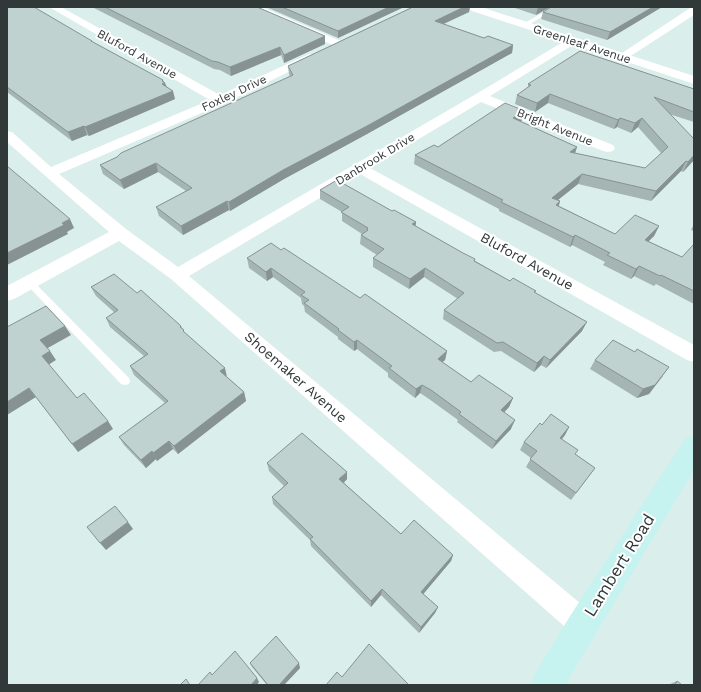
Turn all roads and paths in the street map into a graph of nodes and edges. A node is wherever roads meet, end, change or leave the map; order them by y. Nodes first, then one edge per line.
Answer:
1 (54, 7) edge
2 (253, 7) edge
3 (470, 7) edge
4 (557, 7) edge
5 (694, 10) edge
6 (524, 25) junction
7 (353, 37) edge
8 (572, 41) junction
9 (339, 44) junction
10 (622, 57) junction
11 (694, 80) edge
12 (480, 97) junction
13 (220, 100) junction
14 (12, 144) edge
15 (608, 148) dead end
16 (360, 168) junction
17 (49, 173) junction
18 (120, 233) junction
19 (177, 275) junction
20 (29, 282) junction
21 (7, 294) edge
22 (694, 354) edge
23 (125, 381) dead end
24 (690, 463) edge
25 (583, 624) junction
26 (547, 685) edge

1 - 13 street, Bluford Avenue
2 - 9 street
3 - 6 street, Greenleaf Avenue
4 - 6 lane
5 - 10 street
6 - 8 street, Greenleaf Avenue
7 - 9 street, Foxley Drive
8 - 10 street, Greenleaf Avenue
8 - 12 street, Danbrook Drive
9 - 13 street, Foxley Drive
10 - 11 street, Greenleaf Avenue
12 - 15 street, Bright Avenue
12 - 16 street, Danbrook Drive
13 - 17 street, Foxley Drive
14 - 17 street, Shoemaker Avenue
16 - 19 street, Danbrook Drive
16 - 22 street, Bluford Avenue
17 - 18 street, Shoemaker Avenue
18 - 19 street, Shoemaker Avenue
18 - 20 street
19 - 25 street, Shoemaker Avenue
20 - 21 street
20 - 23 lane
24 - 25 main road, Lambert Road
25 - 26 main road, Lambert Road

